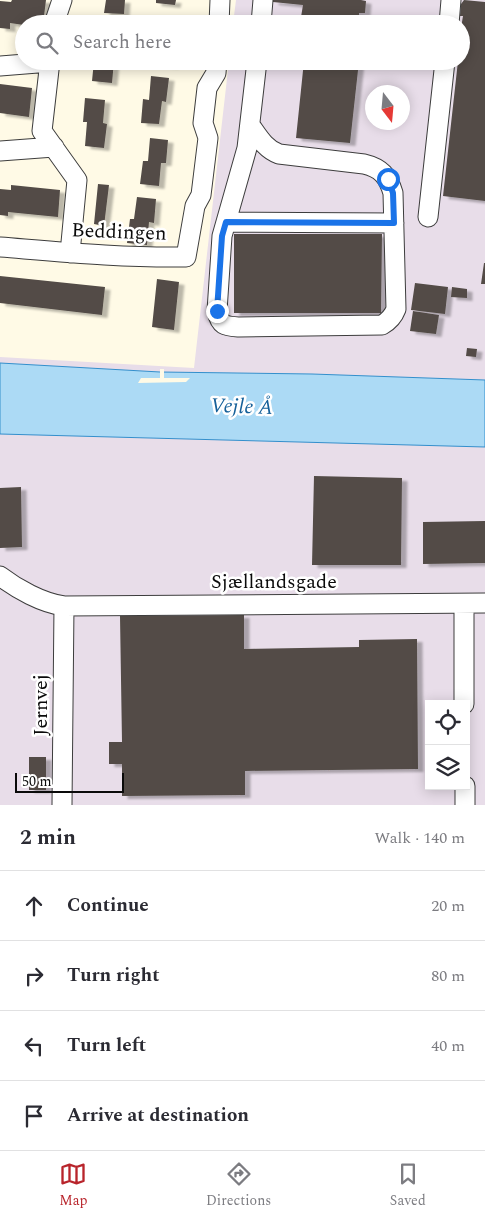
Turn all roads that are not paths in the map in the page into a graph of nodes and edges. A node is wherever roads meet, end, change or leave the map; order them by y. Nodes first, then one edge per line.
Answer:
1 (62, 0) edge
2 (220, 0) edge
3 (263, 0) edge
4 (451, 0) edge
5 (57, 15) edge
6 (219, 15) edge
7 (262, 15) edge
8 (450, 15) edge
9 (15, 65) edge
10 (0, 66) edge
11 (49, 70) edge
12 (216, 70) edge
13 (256, 70) edge
14 (444, 70) edge
15 (250, 125) junction
16 (54, 147) junction
17 (0, 151) edge
18 (428, 217) dead end
19 (226, 222) junction
20 (394, 223) junction
21 (0, 247) edge
22 (70, 253) junction
23 (0, 576) edge
24 (464, 604) junction
25 (485, 604) edge
26 (64, 606) junction
27 (464, 700) edge
28 (465, 790) edge
29 (62, 805) edge
30 (465, 805) edge

1 - 5 street
2 - 6 street
3 - 7 street
4 - 8 street
9 - 10 street
11 - 16 street
12 - 22 street, Beddingen
13 - 15 street
14 - 18 street
15 - 19 street
15 - 20 street
16 - 17 street
16 - 22 street
19 - 20 street
19 - 20 street
21 - 22 street, Beddingen
23 - 26 street, Sjællandsgade
24 - 25 street, Sjællandsgade
24 - 26 street, Sjællandsgade
24 - 27 street
26 - 29 street, Jernvej
28 - 30 street

